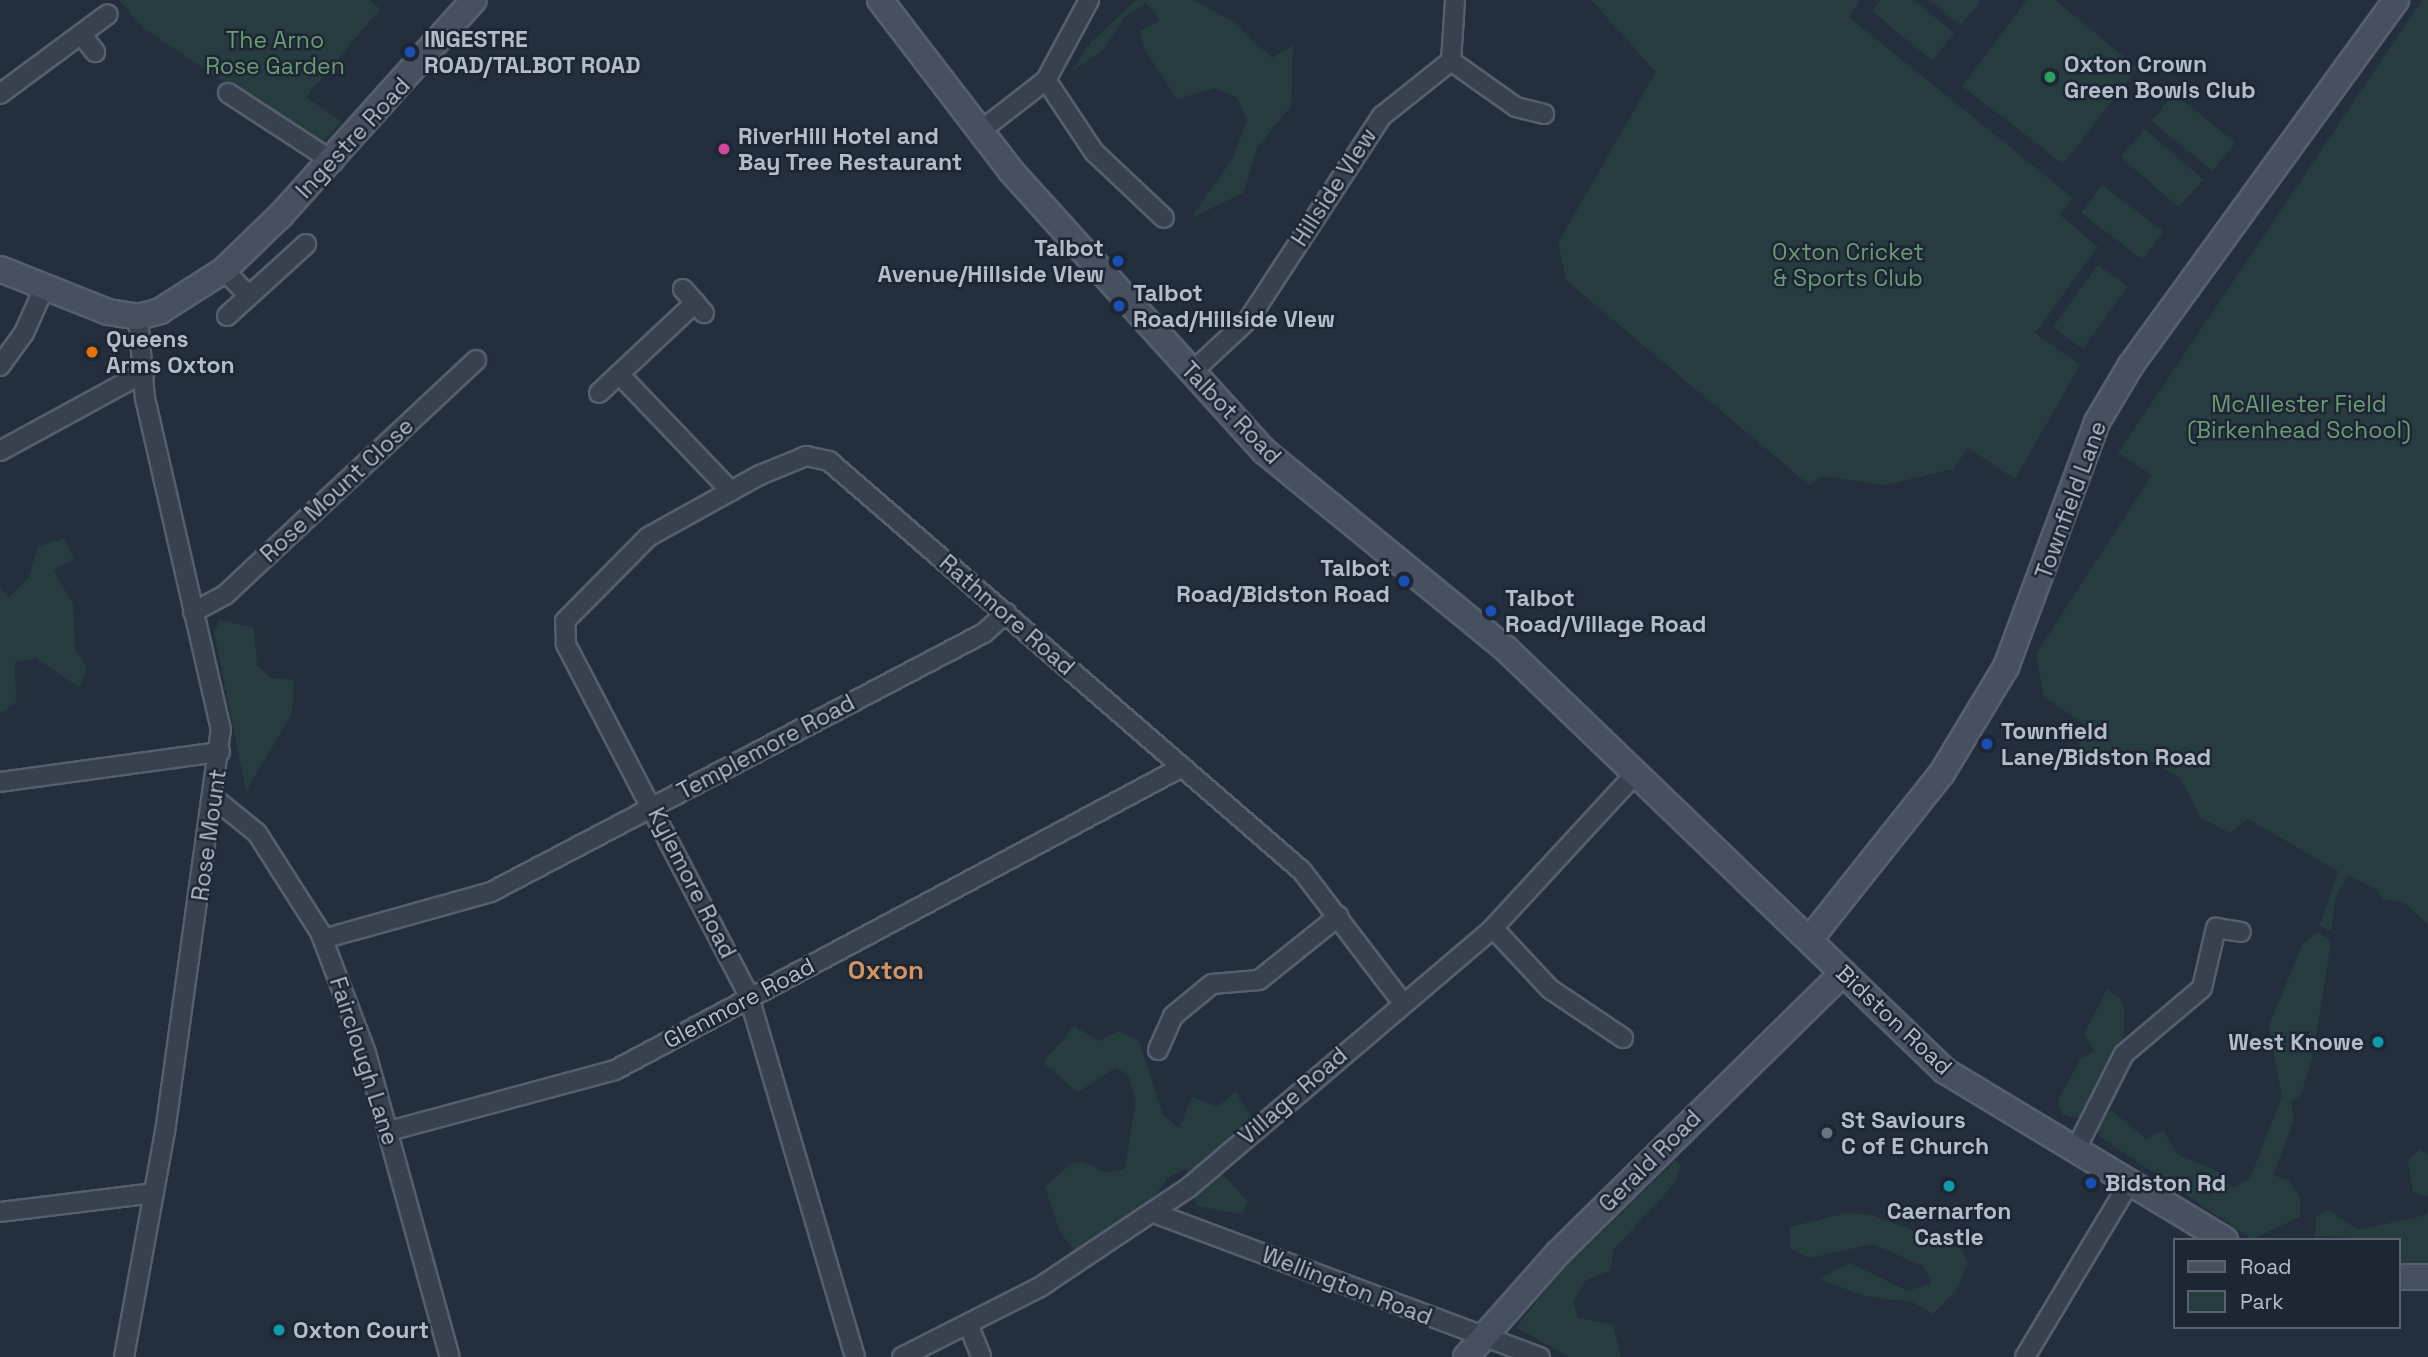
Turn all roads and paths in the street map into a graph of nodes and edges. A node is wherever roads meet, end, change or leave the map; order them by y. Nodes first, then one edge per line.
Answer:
1 (474, 0) edge
2 (880, 0) edge
3 (1089, 0) edge
4 (1455, 0) edge
5 (2396, 0) edge
6 (108, 13) dead end
7 (81, 34) junction
8 (95, 52) dead end
9 (1451, 61) junction
10 (1046, 80) junction
11 (228, 93) dead end
12 (0, 94) edge
13 (1544, 114) dead end
14 (979, 132) junction
15 (334, 162) junction
16 (1164, 218) dead end
17 (306, 244) dead end
18 (0, 269) edge
19 (224, 270) junction
20 (44, 288) junction
21 (683, 289) dead end
22 (248, 295) junction
23 (227, 316) dead end
24 (138, 317) junction
25 (476, 360) dead end
26 (0, 366) edge
27 (145, 372) junction
28 (1191, 373) junction
29 (619, 374) junction
30 (599, 393) dead end
31 (0, 451) edge
32 (731, 491) junction
33 (193, 612) junction
34 (1006, 613) junction
35 (565, 621) joint
36 (220, 752) junction
37 (1182, 767) junction
38 (1636, 773) junction
39 (0, 782) edge
40 (215, 799) junction
41 (654, 806) junction
42 (1339, 916) junction
43 (1493, 928) junction
44 (2241, 932) dead end
45 (323, 939) junction
46 (1810, 939) junction
47 (1843, 973) junction
48 (750, 996) junction
49 (1402, 1002) junction
50 (1623, 1038) dead end
51 (1158, 1050) dead end
52 (389, 1131) junction
53 (2077, 1147) junction
54 (2129, 1182) junction
55 (154, 1193) junction
56 (0, 1212) edge
57 (1154, 1213) junction
58 (2222, 1238) edge
59 (2400, 1277) edge
60 (2428, 1277) edge
61 (968, 1324) junction
62 (1483, 1337) junction
63 (124, 1357) edge
64 (450, 1357) edge
65 (855, 1357) edge
66 (902, 1357) edge
67 (981, 1357) edge
68 (1466, 1357) edge
69 (1540, 1357) edge
70 (2025, 1357) edge

1 - 15 main road, Ingestre Road
2 - 14 main road, Talbot Road
3 - 10 street
4 - 9 street
5 - 46 main road, Townfield Lane
6 - 7 street
7 - 8 street
7 - 12 street
9 - 13 street
9 - 28 street, Hillside VIew
10 - 14 street
10 - 16 street
11 - 15 street
14 - 28 main road, Talbot Road
15 - 19 main road, Ingestre Road
17 - 22 street
18 - 20 main road
19 - 22 street
19 - 24 main road, Ingestre Road
20 - 24 main road
20 - 26 street
21 - 29 street
22 - 23 street
24 - 27 street, Rose Mount
25 - 33 street, Rose Mount Close
27 - 31 street
27 - 33 street, Rose Mount
28 - 38 main road, Talbot Road
29 - 30 street
29 - 32 street
32 - 34 street, Rathmore Road
32 - 35 street, Rathmore Road
33 - 36 street, Rose Mount
34 - 37 street, Rathmore Road
34 - 41 street, Templemore Road
35 - 41 street, Kylemore Road
36 - 39 street
36 - 40 street, Rose Mount
37 - 42 street, Rathmore Road
37 - 48 street, Glenmore Road
38 - 43 street, Village Road
38 - 46 main road, Bidston Road
40 - 45 street, Fairclough Lane
40 - 55 street, Rose Mount
41 - 45 street, Templemore Road
41 - 48 street, Kylemore Road
42 - 49 street, Rathmore Road
42 - 51 street
43 - 49 street, Village Road
43 - 50 street
44 - 53 street
45 - 52 street, Fairclough Lane
46 - 47 main road, Bidston Road
47 - 53 main road, Bidston Road
47 - 62 main road, Gerald Road
48 - 52 street, Glenmore Road
48 - 65 street, Kylemore Road
49 - 57 street, Village Road
52 - 64 street, Fairclough Lane
53 - 54 main road, Bidston Road
54 - 58 main road, Bidston Road
54 - 70 street
55 - 56 street
55 - 63 street, Rose Mount
57 - 61 street, Village Road
57 - 62 street, Wellington Road
59 - 60 main road
61 - 66 street, Village Road
61 - 67 street
62 - 68 main road, Gerald Road
62 - 69 street, Wellington Road

